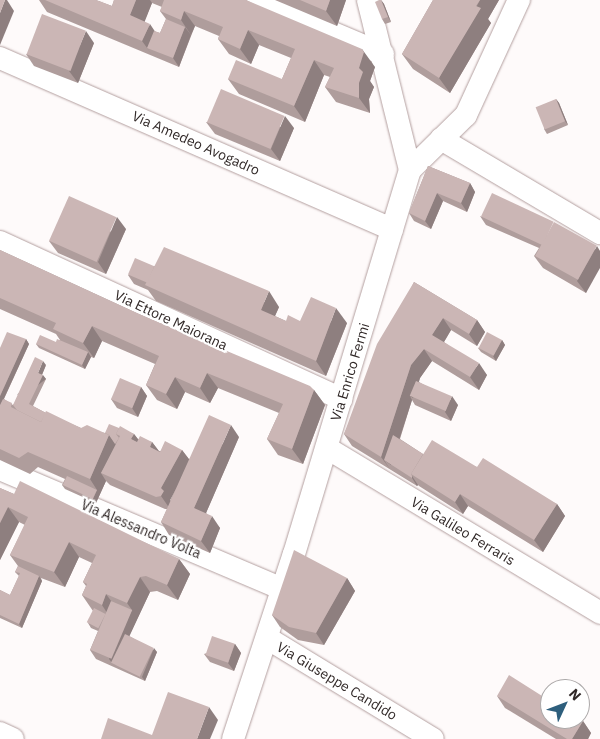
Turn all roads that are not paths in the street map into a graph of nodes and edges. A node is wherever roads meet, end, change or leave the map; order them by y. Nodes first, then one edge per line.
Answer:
1 (255, 0) edge
2 (368, 0) edge
3 (519, 0) edge
4 (383, 54) junction
5 (0, 58) edge
6 (441, 140) junction
7 (410, 170) junction
8 (392, 229) junction
9 (600, 233) edge
10 (0, 242) edge
11 (342, 399) junction
12 (327, 448) junction
13 (0, 469) edge
14 (283, 589) junction
15 (600, 613) edge
16 (266, 638) junction
17 (0, 733) edge
18 (13, 739) edge
19 (233, 739) edge
20 (433, 739) edge

1 - 4 street
2 - 4 street
3 - 6 street
4 - 7 street
5 - 8 street, Via Amedeo Avogadro
6 - 7 street
6 - 9 street
7 - 8 street, Via Enrico Fermi
8 - 11 street, Via Enrico Fermi
10 - 11 street, Via Ettore Maiorana
11 - 12 street, Via Enrico Fermi
12 - 14 street, Via Enrico Fermi
12 - 15 street, Via Galileo Ferraris
13 - 14 street, Via Alessandro Volta
14 - 16 street, Via Enrico Fermi
16 - 19 street, Via Enrico Fermi
16 - 20 street, Via Giuseppe Candido
17 - 18 street

